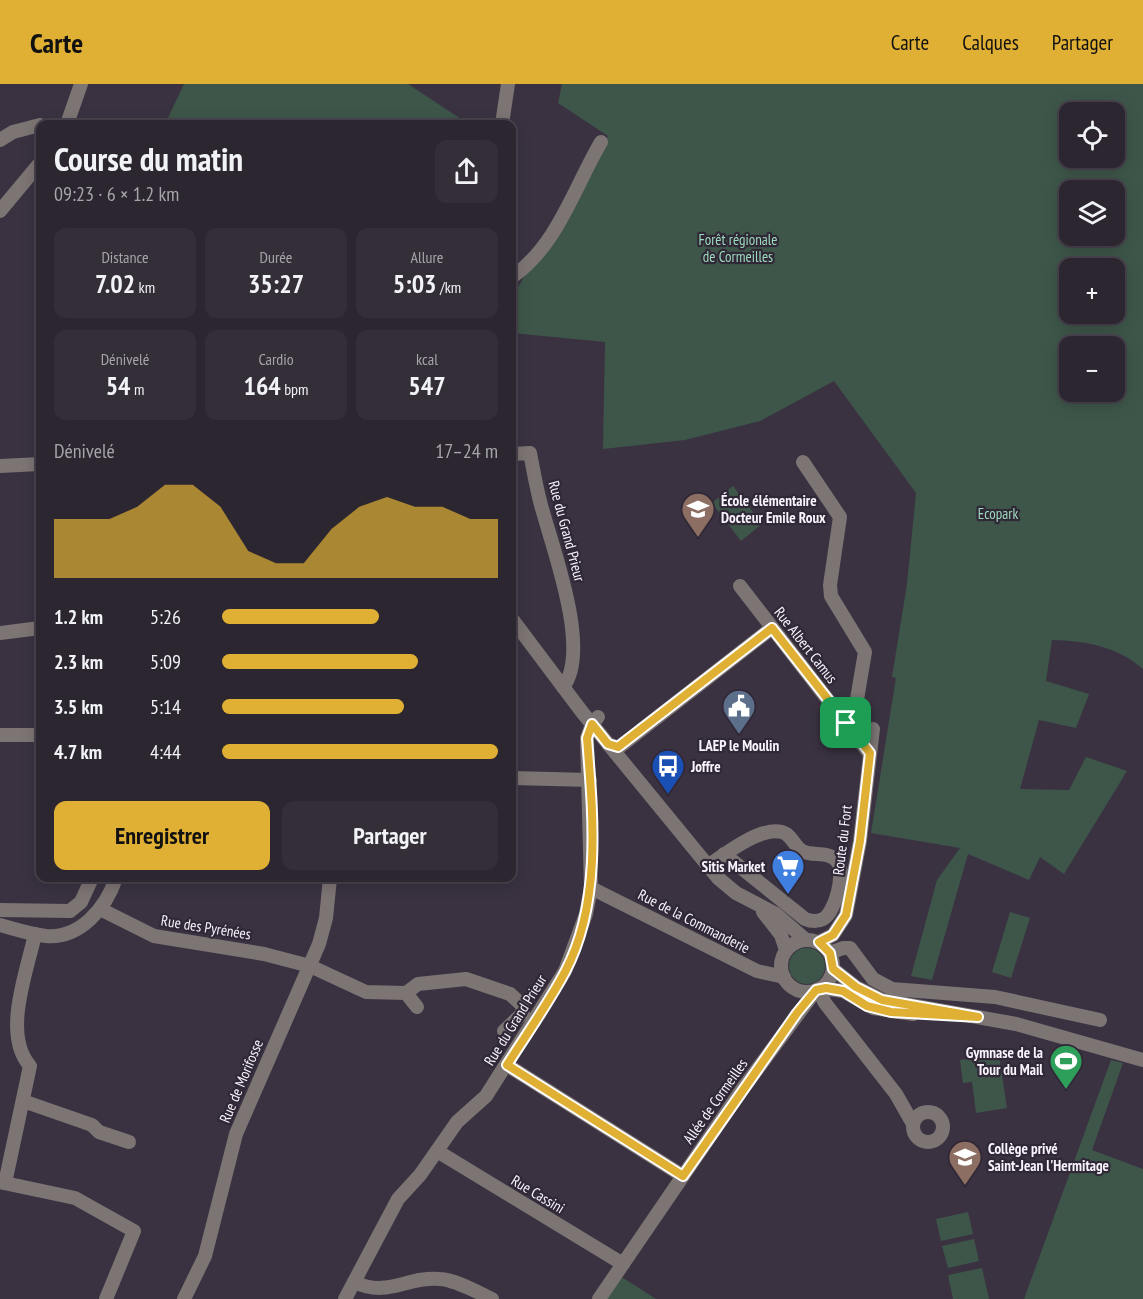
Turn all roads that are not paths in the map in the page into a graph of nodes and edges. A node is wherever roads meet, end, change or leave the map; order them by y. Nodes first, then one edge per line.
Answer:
1 (81, 84) edge
2 (508, 84) edge
3 (68, 120) edge
4 (503, 120) edge
5 (36, 126) edge
6 (0, 140) edge
7 (601, 142) dead end
8 (36, 168) edge
9 (0, 211) edge
10 (516, 274) edge
11 (516, 454) edge
12 (803, 462) dead end
13 (36, 464) edge
14 (0, 466) edge
15 (740, 586) dead end
16 (516, 624) edge
17 (36, 628) edge
18 (772, 628) junction
19 (0, 633) edge
20 (564, 685) junction
21 (595, 721) junction
22 (846, 723) junction
23 (873, 729) dead end
24 (0, 735) edge
25 (36, 735) edge
26 (614, 745) junction
27 (870, 753) junction
28 (516, 778) edge
29 (590, 780) junction
30 (724, 854) junction
31 (709, 865) junction
32 (90, 882) edge
33 (114, 882) edge
34 (330, 882) edge
35 (591, 888) junction
36 (758, 906) junction
37 (100, 909) junction
38 (0, 910) edge
39 (0, 925) edge
40 (36, 934) junction
41 (812, 941) junction
42 (786, 950) junction
43 (830, 953) junction
44 (310, 966) junction
45 (833, 969) junction
46 (784, 977) junction
47 (818, 989) junction
48 (797, 990) junction
49 (406, 993) junction
50 (417, 1007) dead end
51 (797, 1013) junction
52 (978, 1017) junction
53 (1100, 1020) dead end
54 (515, 1021) junction
55 (530, 1029) junction
56 (504, 1031) dead end
57 (1143, 1060) edge
58 (507, 1065) junction
59 (23, 1101) junction
60 (904, 1108) junction
61 (922, 1113) junction
62 (913, 1124) junction
63 (129, 1142) dead end
64 (437, 1151) junction
65 (683, 1176) junction
66 (3, 1182) edge
67 (623, 1264) junction
68 (354, 1282) junction
69 (106, 1299) edge
70 (184, 1299) edge
71 (345, 1299) edge
72 (492, 1299) edge
73 (599, 1299) edge

1 - 3 street
2 - 4 street
5 - 6 street
7 - 10 street
8 - 9 street
11 - 20 street, Rue du Grand Prieur
12 - 22 street
13 - 14 street
15 - 18 street, Rue Albert Camus
16 - 20 street
17 - 19 street
18 - 22 street, Rue Albert Camus
18 - 26 street
20 - 21 street
20 - 21 street
21 - 26 street
21 - 29 street, Rue du Grand Prieur
22 - 27 street, Rue Albert Camus
23 - 27 street, Route du Fort
24 - 25 street
26 - 31 street
27 - 41 street, Route du Fort
28 - 29 street
29 - 35 street, Rue du Grand Prieur
30 - 30 street
30 - 31 street
31 - 36 street
32 - 38 street
33 - 37 street
34 - 44 street, Rue de Morifosse
35 - 46 street, Rue de la Commanderie
35 - 55 street, Rue du Grand Prieur
36 - 41 street
36 - 42 street
37 - 40 street
37 - 44 street, Rue des Pyrénées
39 - 40 street
40 - 59 street
41 - 42 street
41 - 43 street
42 - 46 street
43 - 45 street
43 - 53 street
44 - 49 street, Rue des Pyrénées
44 - 70 street, Rue de Morifosse
45 - 47 street
45 - 52 street
46 - 48 street
47 - 48 street
47 - 51 street, Allée de Cormeilles
47 - 52 street
47 - 60 street
48 - 51 street
49 - 50 street
49 - 54 street
51 - 65 street, Allée de Cormeilles
52 - 57 street
54 - 55 street
54 - 56 street
55 - 58 street, Rue du Grand Prieur
58 - 64 street, Rue du Grand Prieur
58 - 65 street
59 - 63 street
59 - 66 street
60 - 61 street
60 - 62 street
61 - 62 street
61 - 62 street
64 - 67 street, Rue Cassini
64 - 68 street, Rue du Grand Prieur
65 - 67 street, Allée de Cormeilles
66 - 69 street
67 - 73 street, Allée de Cormeilles
68 - 71 street, Rue du Grand Prieur
68 - 72 street

